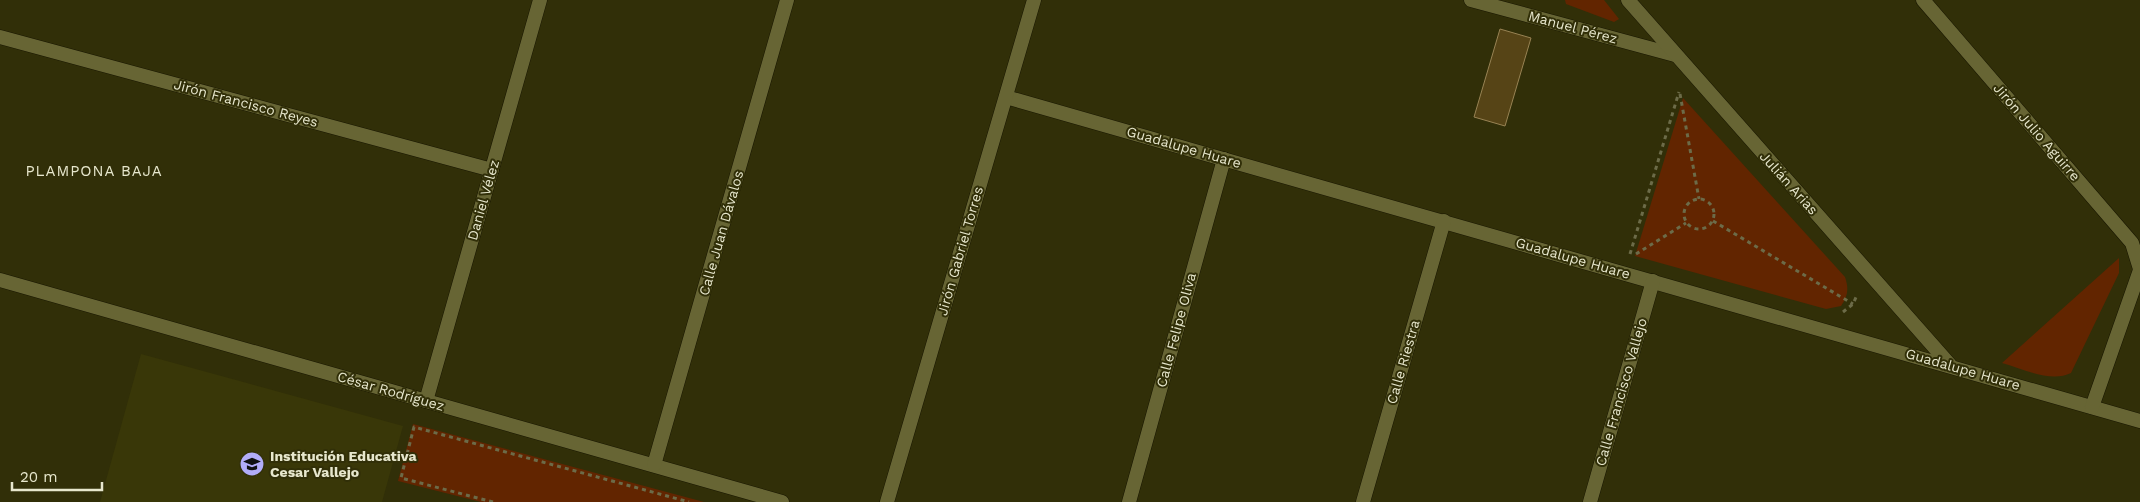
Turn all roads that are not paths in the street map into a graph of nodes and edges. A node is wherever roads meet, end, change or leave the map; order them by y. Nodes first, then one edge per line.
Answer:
1 (540, 0) edge
2 (787, 0) edge
3 (1034, 0) edge
4 (1471, 0) edge
5 (1523, 0) edge
6 (1628, 0) edge
7 (1923, 0) edge
8 (1510, 10) junction
9 (0, 37) edge
10 (1675, 55) junction
11 (1006, 97) junction
12 (1224, 159) junction
13 (492, 170) junction
14 (1444, 221) junction
15 (2140, 270) edge
16 (0, 280) edge
17 (1653, 281) junction
18 (1951, 366) junction
19 (426, 401) junction
20 (2092, 407) junction
21 (2140, 421) edge
22 (654, 466) junction
23 (782, 502) edge
24 (887, 502) edge
25 (1129, 502) edge
26 (1363, 502) edge
27 (1590, 502) edge

1 - 13 street, Daniel Vélez
2 - 22 street, Calle Juan Dávalos
3 - 11 street, Jirón Gabriel Torres
4 - 8 street, Manuel Pérez
5 - 8 street
6 - 10 street, Julián Arias
7 - 15 street, Jirón Julio Aguirre
8 - 10 street, Manuel Pérez
9 - 13 street, Jirón Francisco Reyes
10 - 18 street, Julián Arias
11 - 12 street, Guadalupe Huare
11 - 24 street, Jirón Gabriel Torres
12 - 14 street, Guadalupe Huare
12 - 25 street, Calle Felipe Oliva
13 - 19 street, Daniel Vélez
14 - 17 street, Guadalupe Huare
14 - 26 street, Calle Riestra
15 - 20 street, Jirón Julio Aguirre
16 - 19 street, César Rodríguez
17 - 18 street, Guadalupe Huare
17 - 27 street, Calle Francisco Vallejo
18 - 20 street, Guadalupe Huare
19 - 22 street, César Rodríguez
20 - 21 street, Guadalupe Huare
22 - 23 street, César Rodríguez

